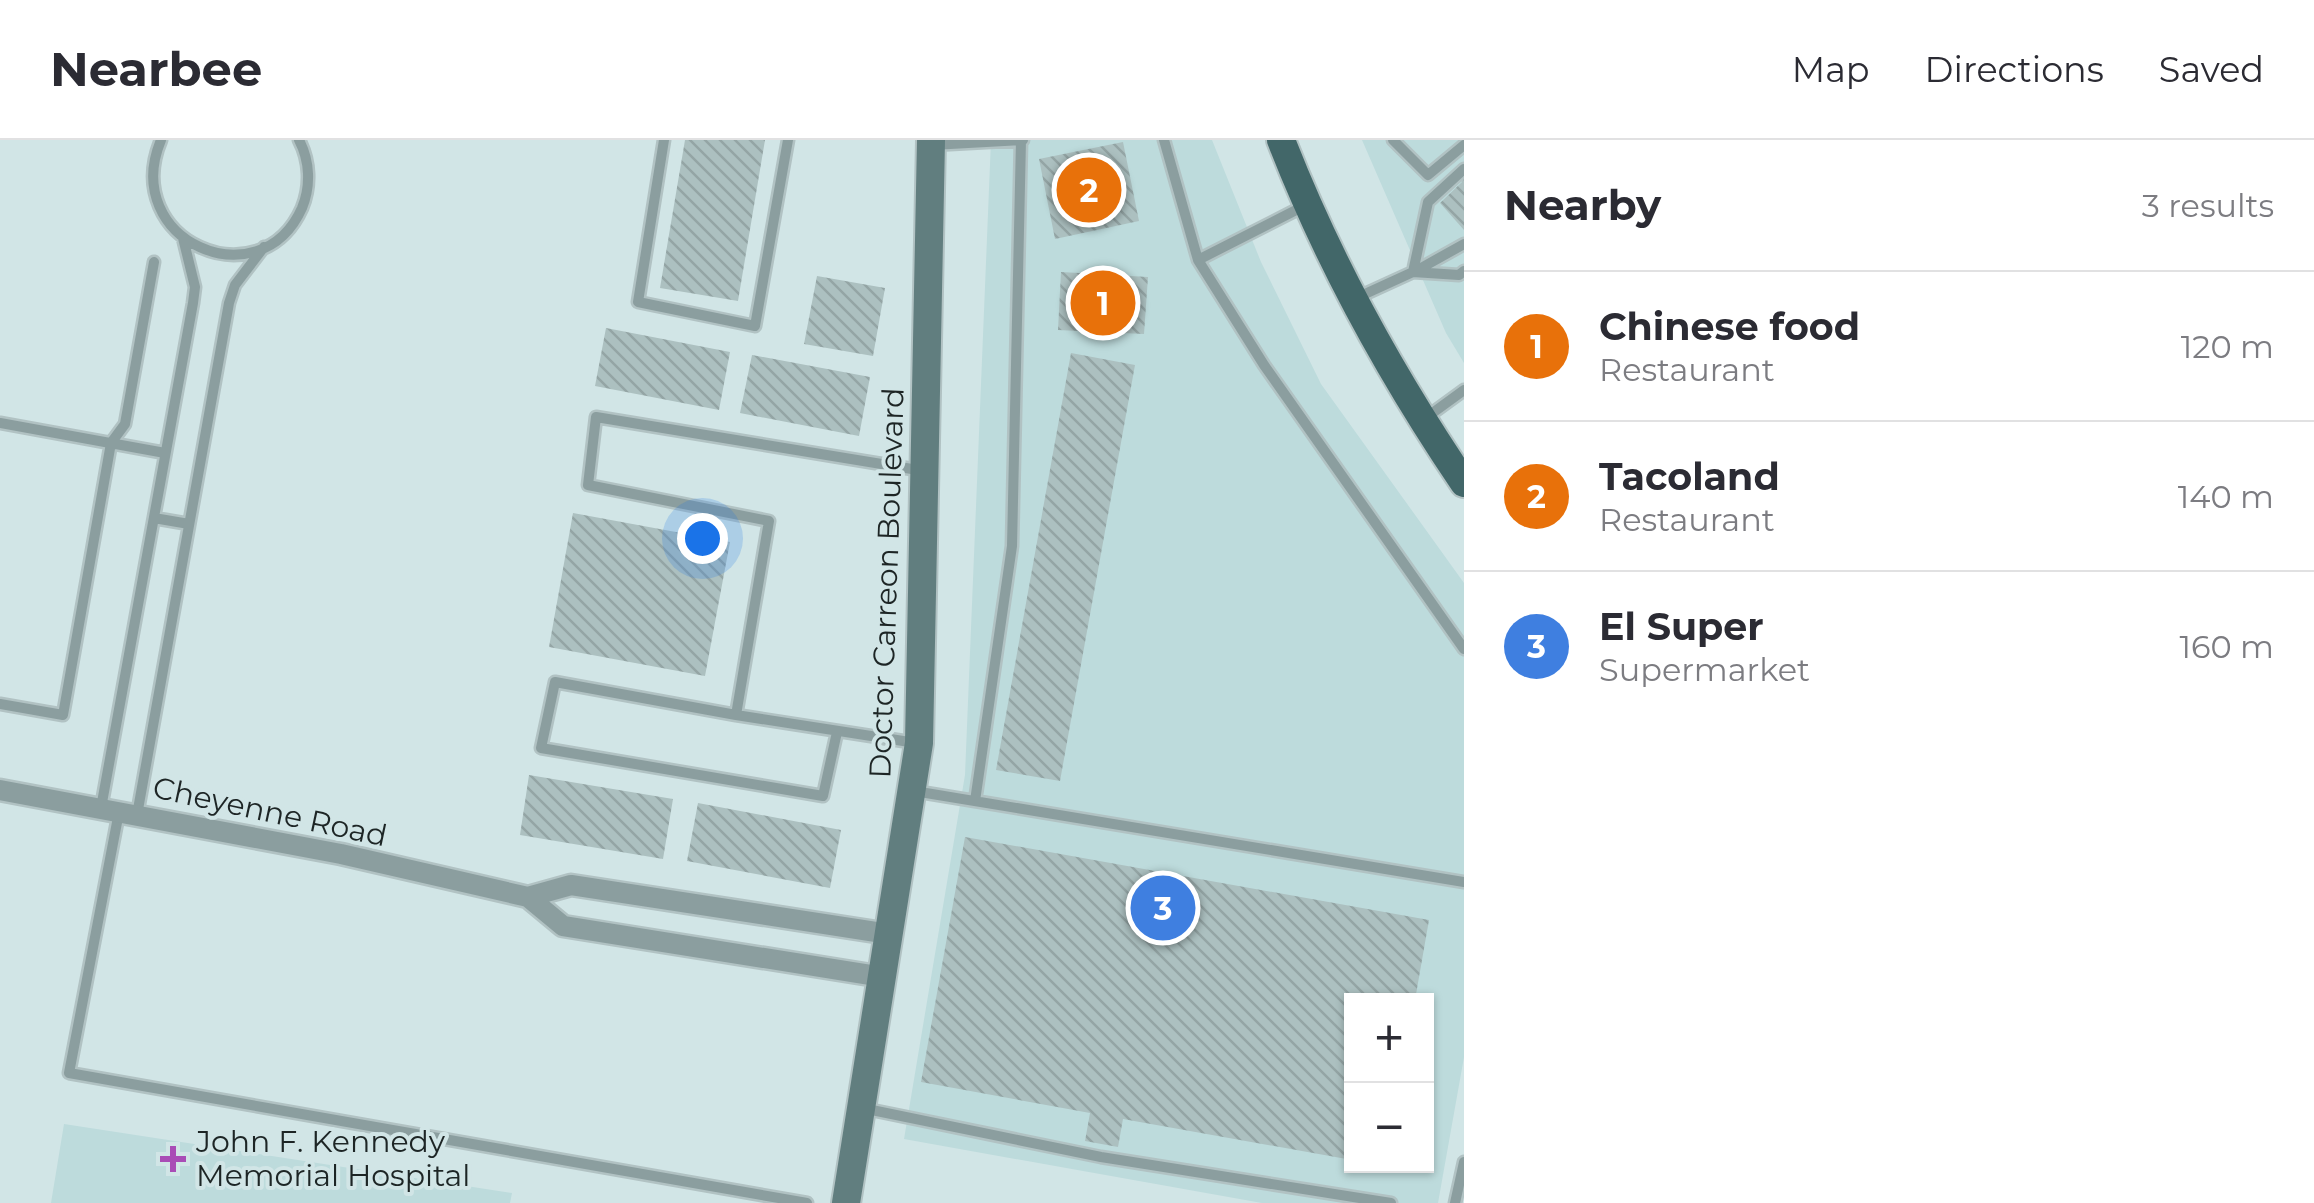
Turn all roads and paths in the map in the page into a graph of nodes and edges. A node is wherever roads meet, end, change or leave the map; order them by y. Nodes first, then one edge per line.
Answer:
1 (161, 140) edge
2 (300, 140) edge
3 (664, 140) edge
4 (788, 140) edge
5 (1021, 140) edge
6 (1164, 140) edge
7 (1393, 140) edge
8 (931, 142) edge
9 (1287, 142) edge
10 (1464, 144) edge
11 (1464, 169) edge
12 (1309, 204) junction
13 (183, 238) junction
14 (1464, 244) edge
15 (264, 247) junction
16 (1198, 260) junction
17 (154, 262) dead end
18 (1464, 270) edge
19 (1413, 272) junction
20 (1353, 300) junction
21 (1464, 390) edge
22 (1422, 421) junction
23 (0, 424) edge
24 (111, 443) junction
25 (166, 453) junction
26 (925, 471) junction
27 (1464, 483) edge
28 (154, 518) junction
29 (190, 524) junction
30 (1464, 649) edge
31 (0, 704) edge
32 (736, 715) junction
33 (836, 732) junction
34 (919, 743) junction
35 (0, 790) edge
36 (913, 791) junction
37 (974, 801) junction
38 (119, 811) junction
39 (1464, 882) edge
40 (528, 897) junction
41 (889, 934) junction
42 (883, 977) junction
43 (861, 1108) junction
44 (1464, 1162) edge
45 (807, 1203) edge
46 (846, 1203) edge
47 (1391, 1203) edge
48 (1455, 1203) edge

1 - 13 lane
2 - 15 lane
3 - 4 lane
5 - 8 lane
5 - 37 lane
6 - 16 lane
7 - 10 lane
8 - 26 main road, Doctor Carreon Boulevard
9 - 12 main road
11 - 19 lane
12 - 16 lane
12 - 20 main road
13 - 15 lane
13 - 25 lane
14 - 19 lane
15 - 29 lane
16 - 30 lane
17 - 24 lane
18 - 19 lane
19 - 20 lane
20 - 22 main road
21 - 22 lane
22 - 27 main road
23 - 24 lane
24 - 25 lane
24 - 31 lane
25 - 28 lane
26 - 32 lane
26 - 34 main road, Doctor Carreon Boulevard
28 - 29 lane
28 - 38 lane
29 - 38 lane
32 - 33 lane
32 - 33 lane
33 - 34 lane
34 - 36 main road, Doctor Carreon Boulevard
35 - 38 street, Cheyenne Road
36 - 37 lane
36 - 41 main road, Doctor Carreon Boulevard
37 - 39 lane
38 - 40 street, Cheyenne Road
38 - 45 lane
40 - 41 street, Cheyenne Road
40 - 42 street, Cheyenne Road
41 - 42 main road, Doctor Carreon Boulevard
42 - 43 main road, Doctor Carreon Boulevard
43 - 46 main road, Doctor Carreon Boulevard
43 - 47 lane
44 - 48 lane

